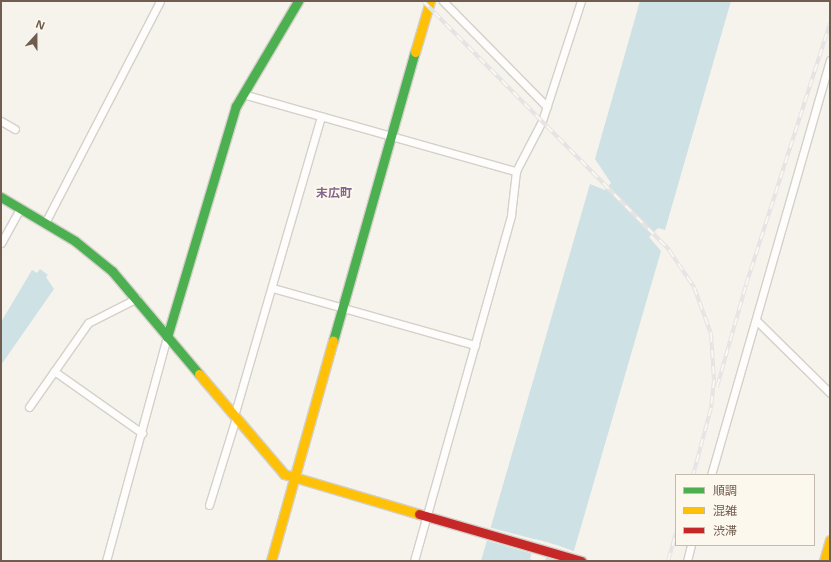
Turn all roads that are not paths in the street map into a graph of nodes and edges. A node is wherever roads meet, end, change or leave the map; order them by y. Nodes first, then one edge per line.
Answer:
1 (160, 1) edge
2 (298, 1) edge
3 (430, 1) edge
4 (443, 1) edge
5 (581, 1) edge
6 (830, 60) edge
7 (243, 94) junction
8 (547, 108) junction
9 (321, 116) junction
10 (1, 121) edge
11 (15, 130) dead end
12 (392, 135) junction
13 (516, 171) junction
14 (1, 197) edge
15 (20, 209) junction
16 (45, 223) junction
17 (1, 243) edge
18 (273, 288) junction
19 (137, 298) junction
20 (343, 308) junction
21 (756, 320) junction
22 (167, 337) junction
23 (475, 345) junction
24 (54, 371) junction
25 (830, 393) edge
26 (29, 407) dead end
27 (235, 417) junction
28 (142, 432) junction
29 (711, 474) edge
30 (295, 478) junction
31 (209, 505) dead end
32 (426, 518) junction
33 (830, 540) edge
34 (691, 546) edge
35 (106, 561) edge
36 (271, 561) edge
37 (414, 561) edge
38 (581, 561) edge
39 (687, 561) edge
40 (824, 561) edge

1 - 16 street
2 - 7 main road
3 - 12 main road
4 - 8 street
5 - 8 street
6 - 21 street
7 - 9 street
7 - 22 main road
8 - 13 street
9 - 12 street
9 - 18 street
10 - 11 street
12 - 13 street
12 - 20 main road
13 - 23 street
14 - 15 main road
15 - 16 main road
15 - 17 street
16 - 19 main road
18 - 20 street
18 - 27 street
19 - 22 main road
19 - 24 street
20 - 23 street
20 - 30 main road
21 - 25 street
21 - 29 street
22 - 27 main road
22 - 28 street
23 - 32 street
24 - 26 street
24 - 28 street
27 - 30 main road
27 - 31 street
28 - 35 street
30 - 32 main road
30 - 36 main road
32 - 37 street
32 - 38 main road
33 - 40 main road
34 - 39 street

